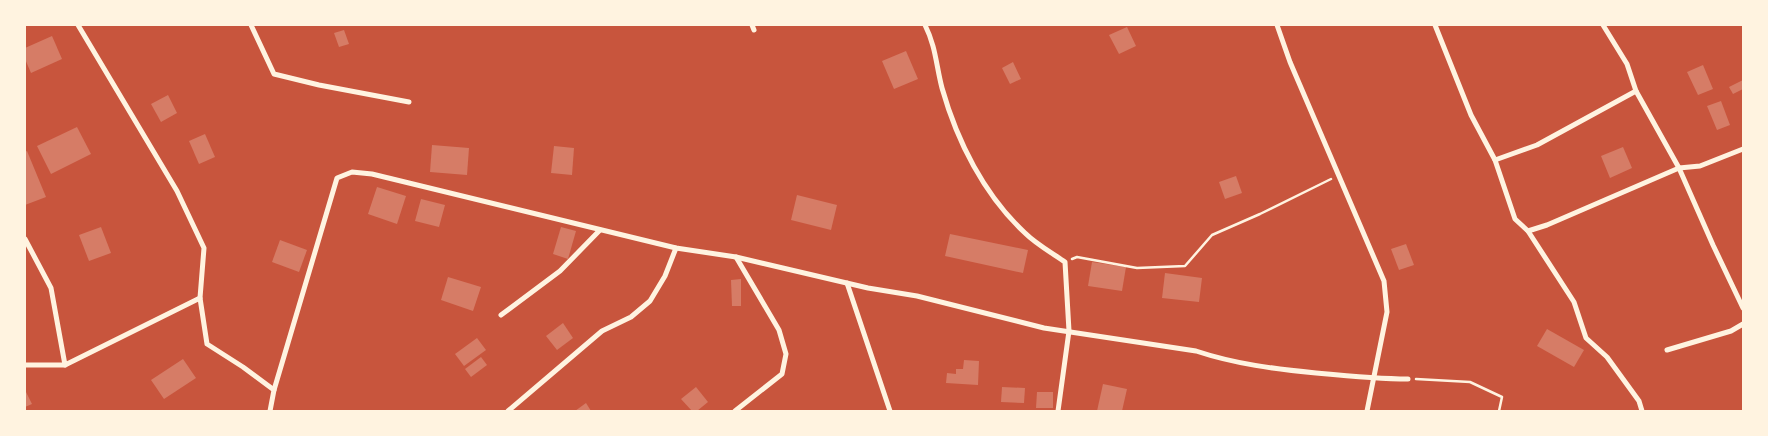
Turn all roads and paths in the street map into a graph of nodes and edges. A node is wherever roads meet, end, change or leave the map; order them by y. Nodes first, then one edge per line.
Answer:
1 (78, 25) edge
2 (251, 25) edge
3 (925, 25) edge
4 (1277, 25) edge
5 (1435, 25) edge
6 (1603, 25) edge
7 (1636, 91) junction
8 (410, 102) dead end
9 (1743, 149) edge
10 (1495, 160) junction
11 (1679, 168) junction
12 (1339, 174) junction
13 (600, 230) junction
14 (1528, 231) junction
15 (25, 239) edge
16 (676, 248) junction
17 (736, 257) junction
18 (1066, 262) junction
19 (846, 283) junction
20 (200, 298) junction
21 (1743, 308) edge
22 (501, 315) dead end
23 (1743, 324) edge
24 (1069, 331) junction
25 (1667, 350) dead end
26 (25, 365) edge
27 (64, 365) junction
28 (1375, 379) junction
29 (1408, 379) joint
30 (274, 390) junction
31 (270, 411) edge
32 (508, 411) edge
33 (734, 411) edge
34 (890, 411) edge
35 (1058, 411) edge
36 (1367, 411) edge
37 (1499, 411) edge
38 (1642, 411) edge

1 - 20 street
2 - 8 street
3 - 18 street
4 - 12 street
5 - 10 street
6 - 7 street
7 - 10 street
7 - 11 street
9 - 11 street
10 - 14 street
11 - 14 street
11 - 21 street
12 - 18 path
12 - 28 street
13 - 16 street
13 - 22 street
13 - 30 street
14 - 38 street
15 - 27 street
16 - 17 street
16 - 32 street
17 - 19 street
17 - 33 street
18 - 24 street
19 - 24 street
19 - 34 street
20 - 27 street
20 - 30 street
23 - 25 street
24 - 28 street
24 - 35 street
26 - 27 street
28 - 29 street
28 - 36 street
29 - 37 path
30 - 31 street

